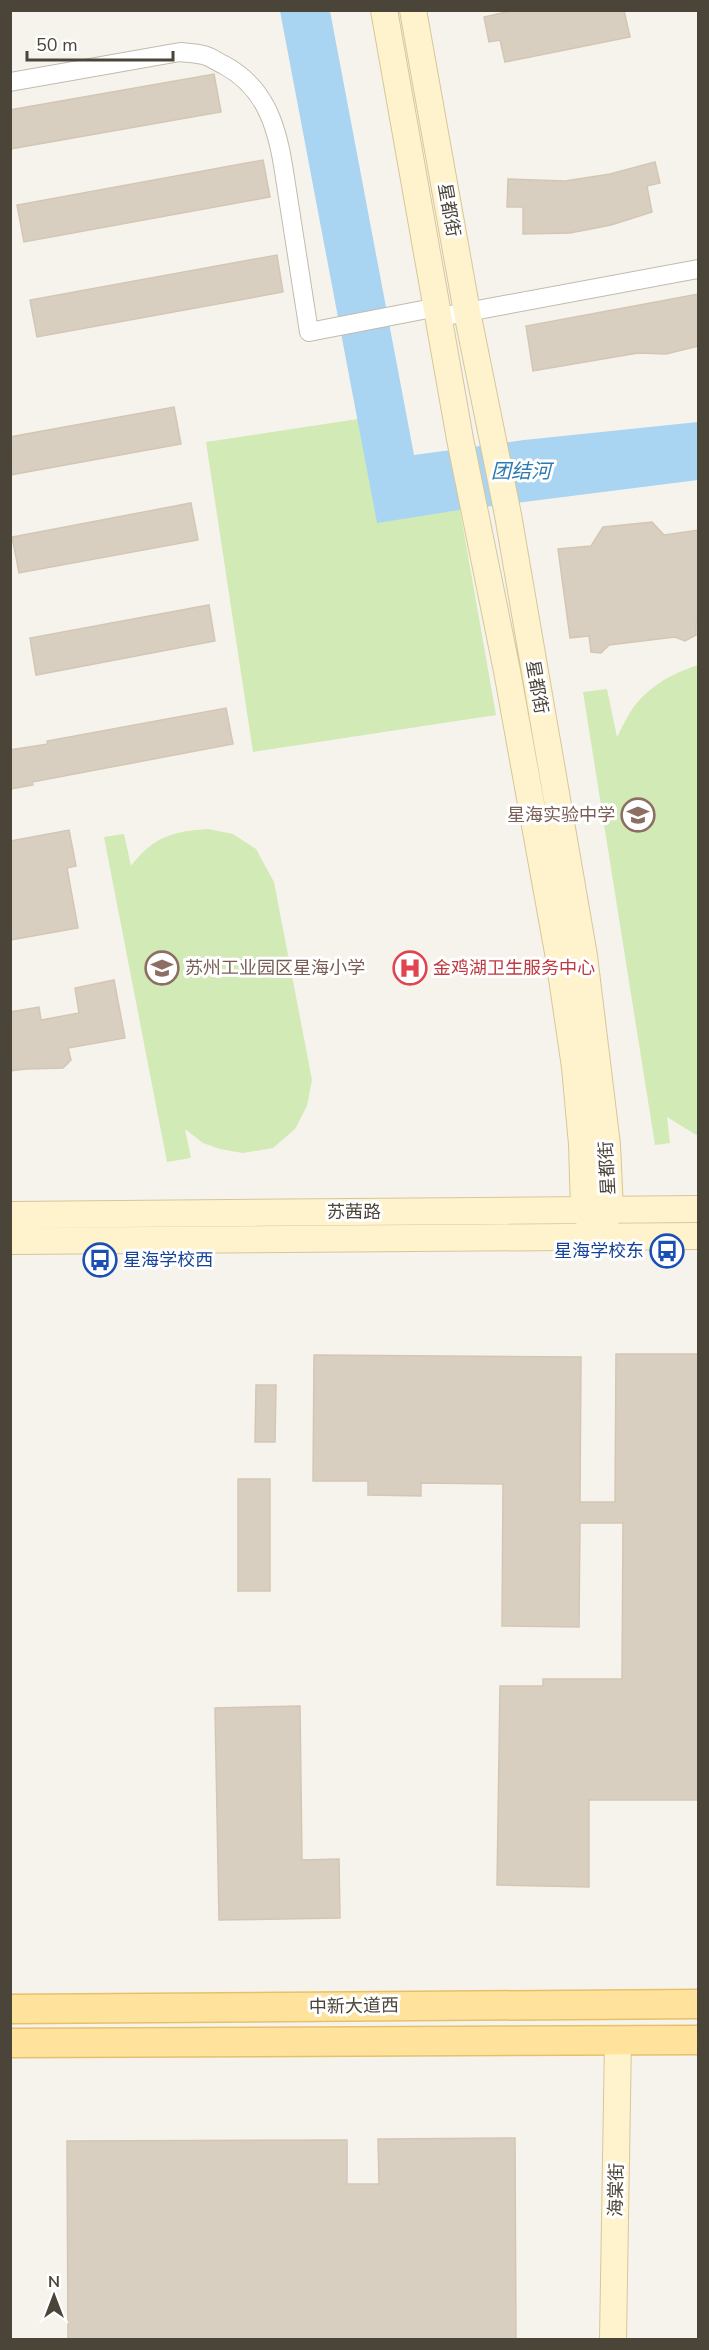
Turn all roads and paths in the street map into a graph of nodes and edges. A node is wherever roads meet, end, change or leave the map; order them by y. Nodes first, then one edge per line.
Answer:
1 (384, 10) edge
2 (413, 10) edge
3 (10, 82) edge
4 (699, 269) edge
5 (439, 312) junction
6 (467, 312) junction
7 (610, 1209) junction
8 (699, 1209) edge
9 (584, 1210) junction
10 (10, 1215) edge
11 (699, 1236) edge
12 (598, 1237) junction
13 (10, 1241) edge
14 (699, 2004) edge
15 (10, 2009) edge
16 (618, 2040) junction
17 (699, 2040) edge
18 (10, 2043) edge
19 (613, 2340) edge

1 - 5 main road, 星都街
2 - 6 main road, 星都街
3 - 5 street
4 - 6 street
5 - 6 street
5 - 9 main road, 星都街
6 - 7 main road, 星都街
7 - 8 main road, 苏茜路
7 - 9 main road, 苏茜路
7 - 12 main road, 星都街
9 - 10 main road, 苏茜路
9 - 12 main road, 星都街
11 - 12 main road, 苏茜路
12 - 13 main road, 苏茜路
14 - 15 main road, 中新大道西
16 - 17 main road, 中新大道西
16 - 18 main road, 中新大道西
16 - 19 main road, 海棠街

